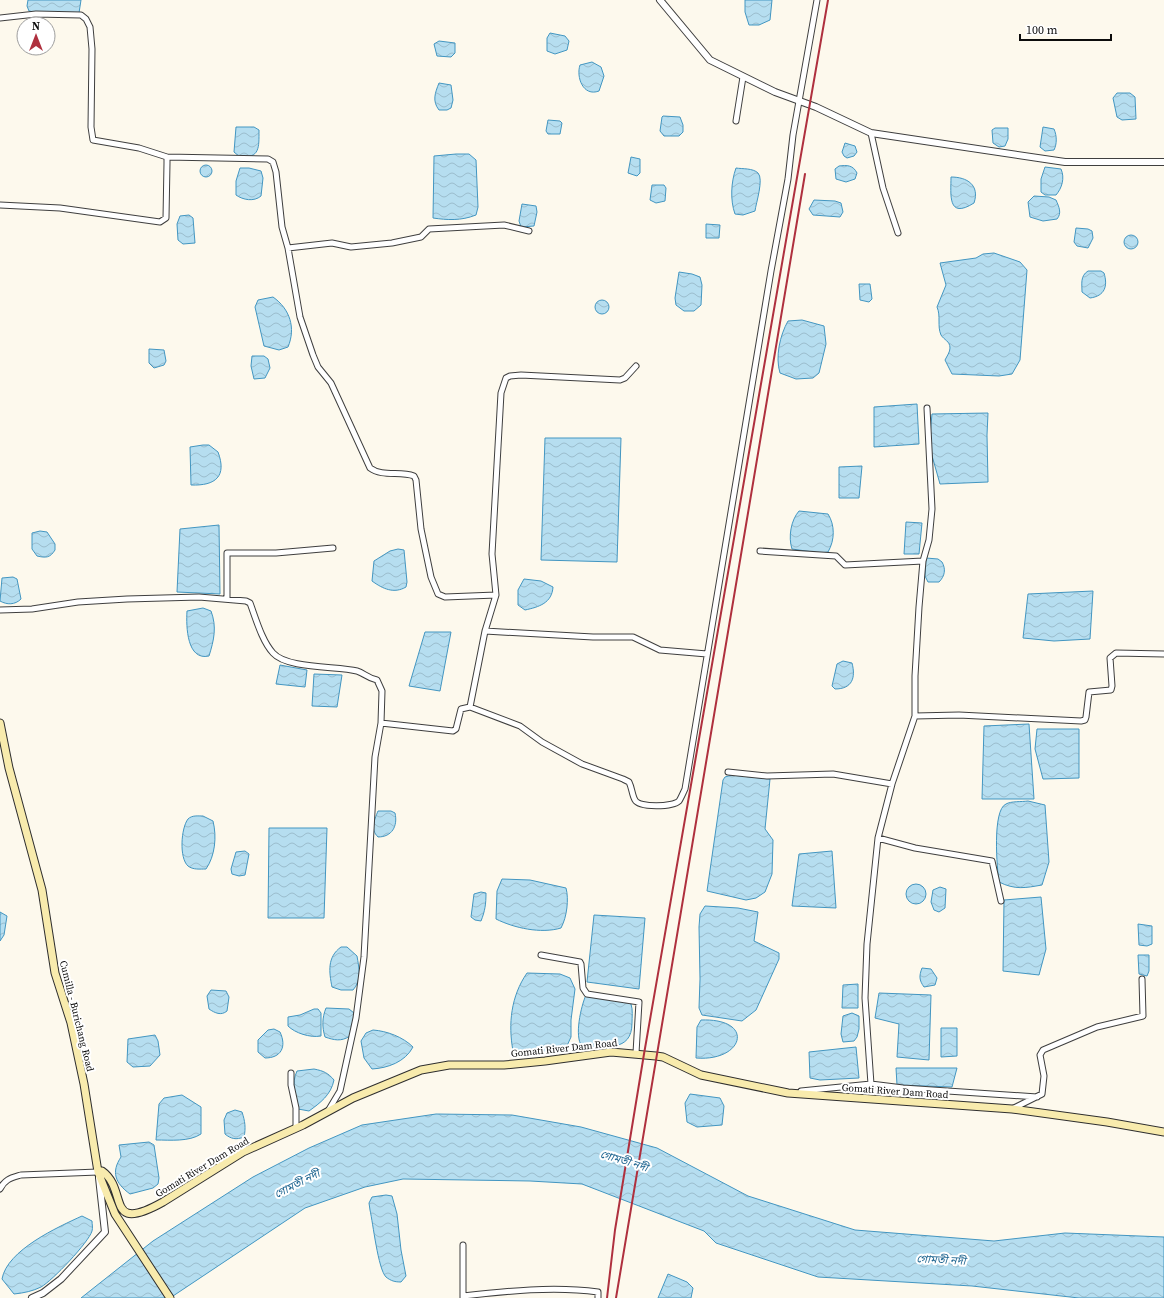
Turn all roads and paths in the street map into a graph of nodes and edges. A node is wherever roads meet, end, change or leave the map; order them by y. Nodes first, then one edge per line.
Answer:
1 (660, 0) edge
2 (817, 0) edge
3 (0, 18) edge
4 (742, 77) junction
5 (799, 101) junction
6 (736, 122) dead end
7 (871, 133) junction
8 (167, 157) junction
9 (1164, 162) edge
10 (0, 205) edge
11 (529, 231) dead end
12 (898, 233) dead end
13 (288, 248) junction
14 (636, 366) dead end
15 (927, 408) dead end
16 (333, 548) dead end
17 (760, 551) dead end
18 (924, 561) junction
19 (496, 595) junction
20 (227, 598) junction
21 (0, 610) edge
22 (486, 631) junction
23 (707, 654) junction
24 (1164, 654) edge
25 (470, 707) junction
26 (915, 716) junction
27 (0, 723) edge
28 (381, 723) junction
29 (728, 772) dead end
30 (892, 784) junction
31 (878, 838) junction
32 (1001, 901) dead end
33 (541, 955) dead end
34 (1142, 979) dead end
35 (636, 1053) junction
36 (291, 1073) dead end
37 (871, 1084) junction
38 (788, 1093) junction
39 (1038, 1097) junction
40 (1012, 1109) junction
41 (327, 1112) junction
42 (296, 1128) junction
43 (1164, 1132) edge
44 (98, 1172) junction
45 (0, 1189) edge
46 (463, 1245) dead end
47 (463, 1297) edge
48 (32, 1298) edge
49 (170, 1298) edge
50 (598, 1298) edge

1 - 4 street
2 - 5 street
3 - 8 street
4 - 5 street
4 - 6 street
5 - 7 street
5 - 23 street
7 - 9 street
7 - 12 street
8 - 10 street
8 - 13 street
11 - 13 street
13 - 19 street
14 - 19 street
15 - 18 street
16 - 20 street
17 - 18 street
18 - 26 street
19 - 22 street
20 - 21 street
20 - 28 street
22 - 23 street
22 - 25 street
23 - 25 street
24 - 26 street
25 - 28 street
26 - 30 street
27 - 44 main road, Cumilla - Burichang Road
28 - 41 street
29 - 30 street
30 - 31 street
31 - 32 street
31 - 37 street
33 - 35 street
34 - 39 street
35 - 38 main road, Gomati River Dam Road
35 - 41 main road, Gomati River Dam Road
36 - 42 street
37 - 38 street
37 - 39 street
38 - 40 main road, Gomati River Dam Road
39 - 40 street
40 - 43 main road, Gomati River Dam Road
41 - 42 main road, Gomati River Dam Road
42 - 44 main road, Gomati River Dam Road
44 - 45 street
44 - 48 street
44 - 49 main road, Cumilla - Burichang Road
46 - 47 street
47 - 50 street

